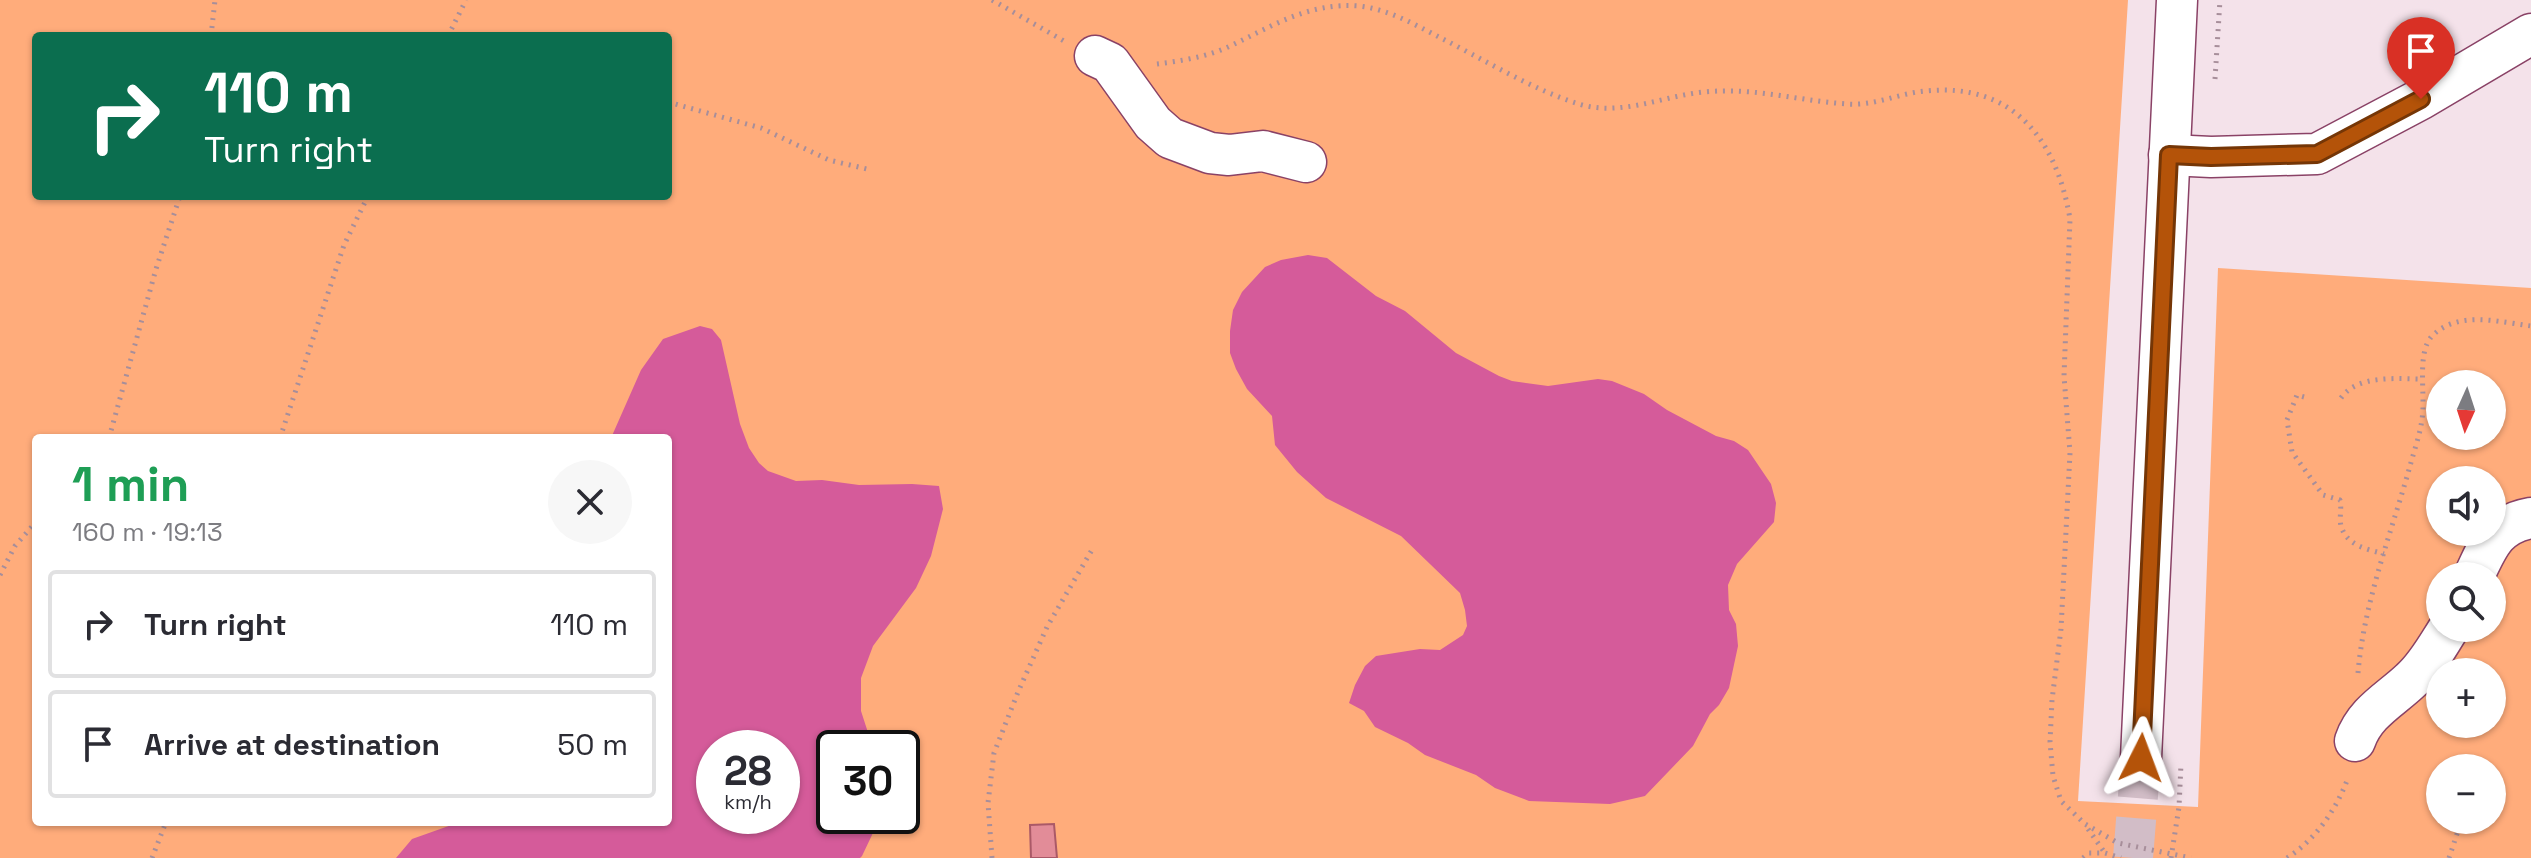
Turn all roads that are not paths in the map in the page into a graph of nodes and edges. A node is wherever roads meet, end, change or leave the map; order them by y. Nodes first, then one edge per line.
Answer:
1 (2177, 0) edge
2 (2531, 34) edge
3 (1095, 56) road end
4 (2169, 155) junction
5 (1306, 162) dead end
6 (2531, 518) edge
7 (2482, 562) edge
8 (2439, 642) edge
9 (2355, 741) road end
10 (2141, 758) tunnel mouth

1 - 4 street
2 - 4 street
3 - 5 street
4 - 10 street
6 - 7 street
8 - 9 street

